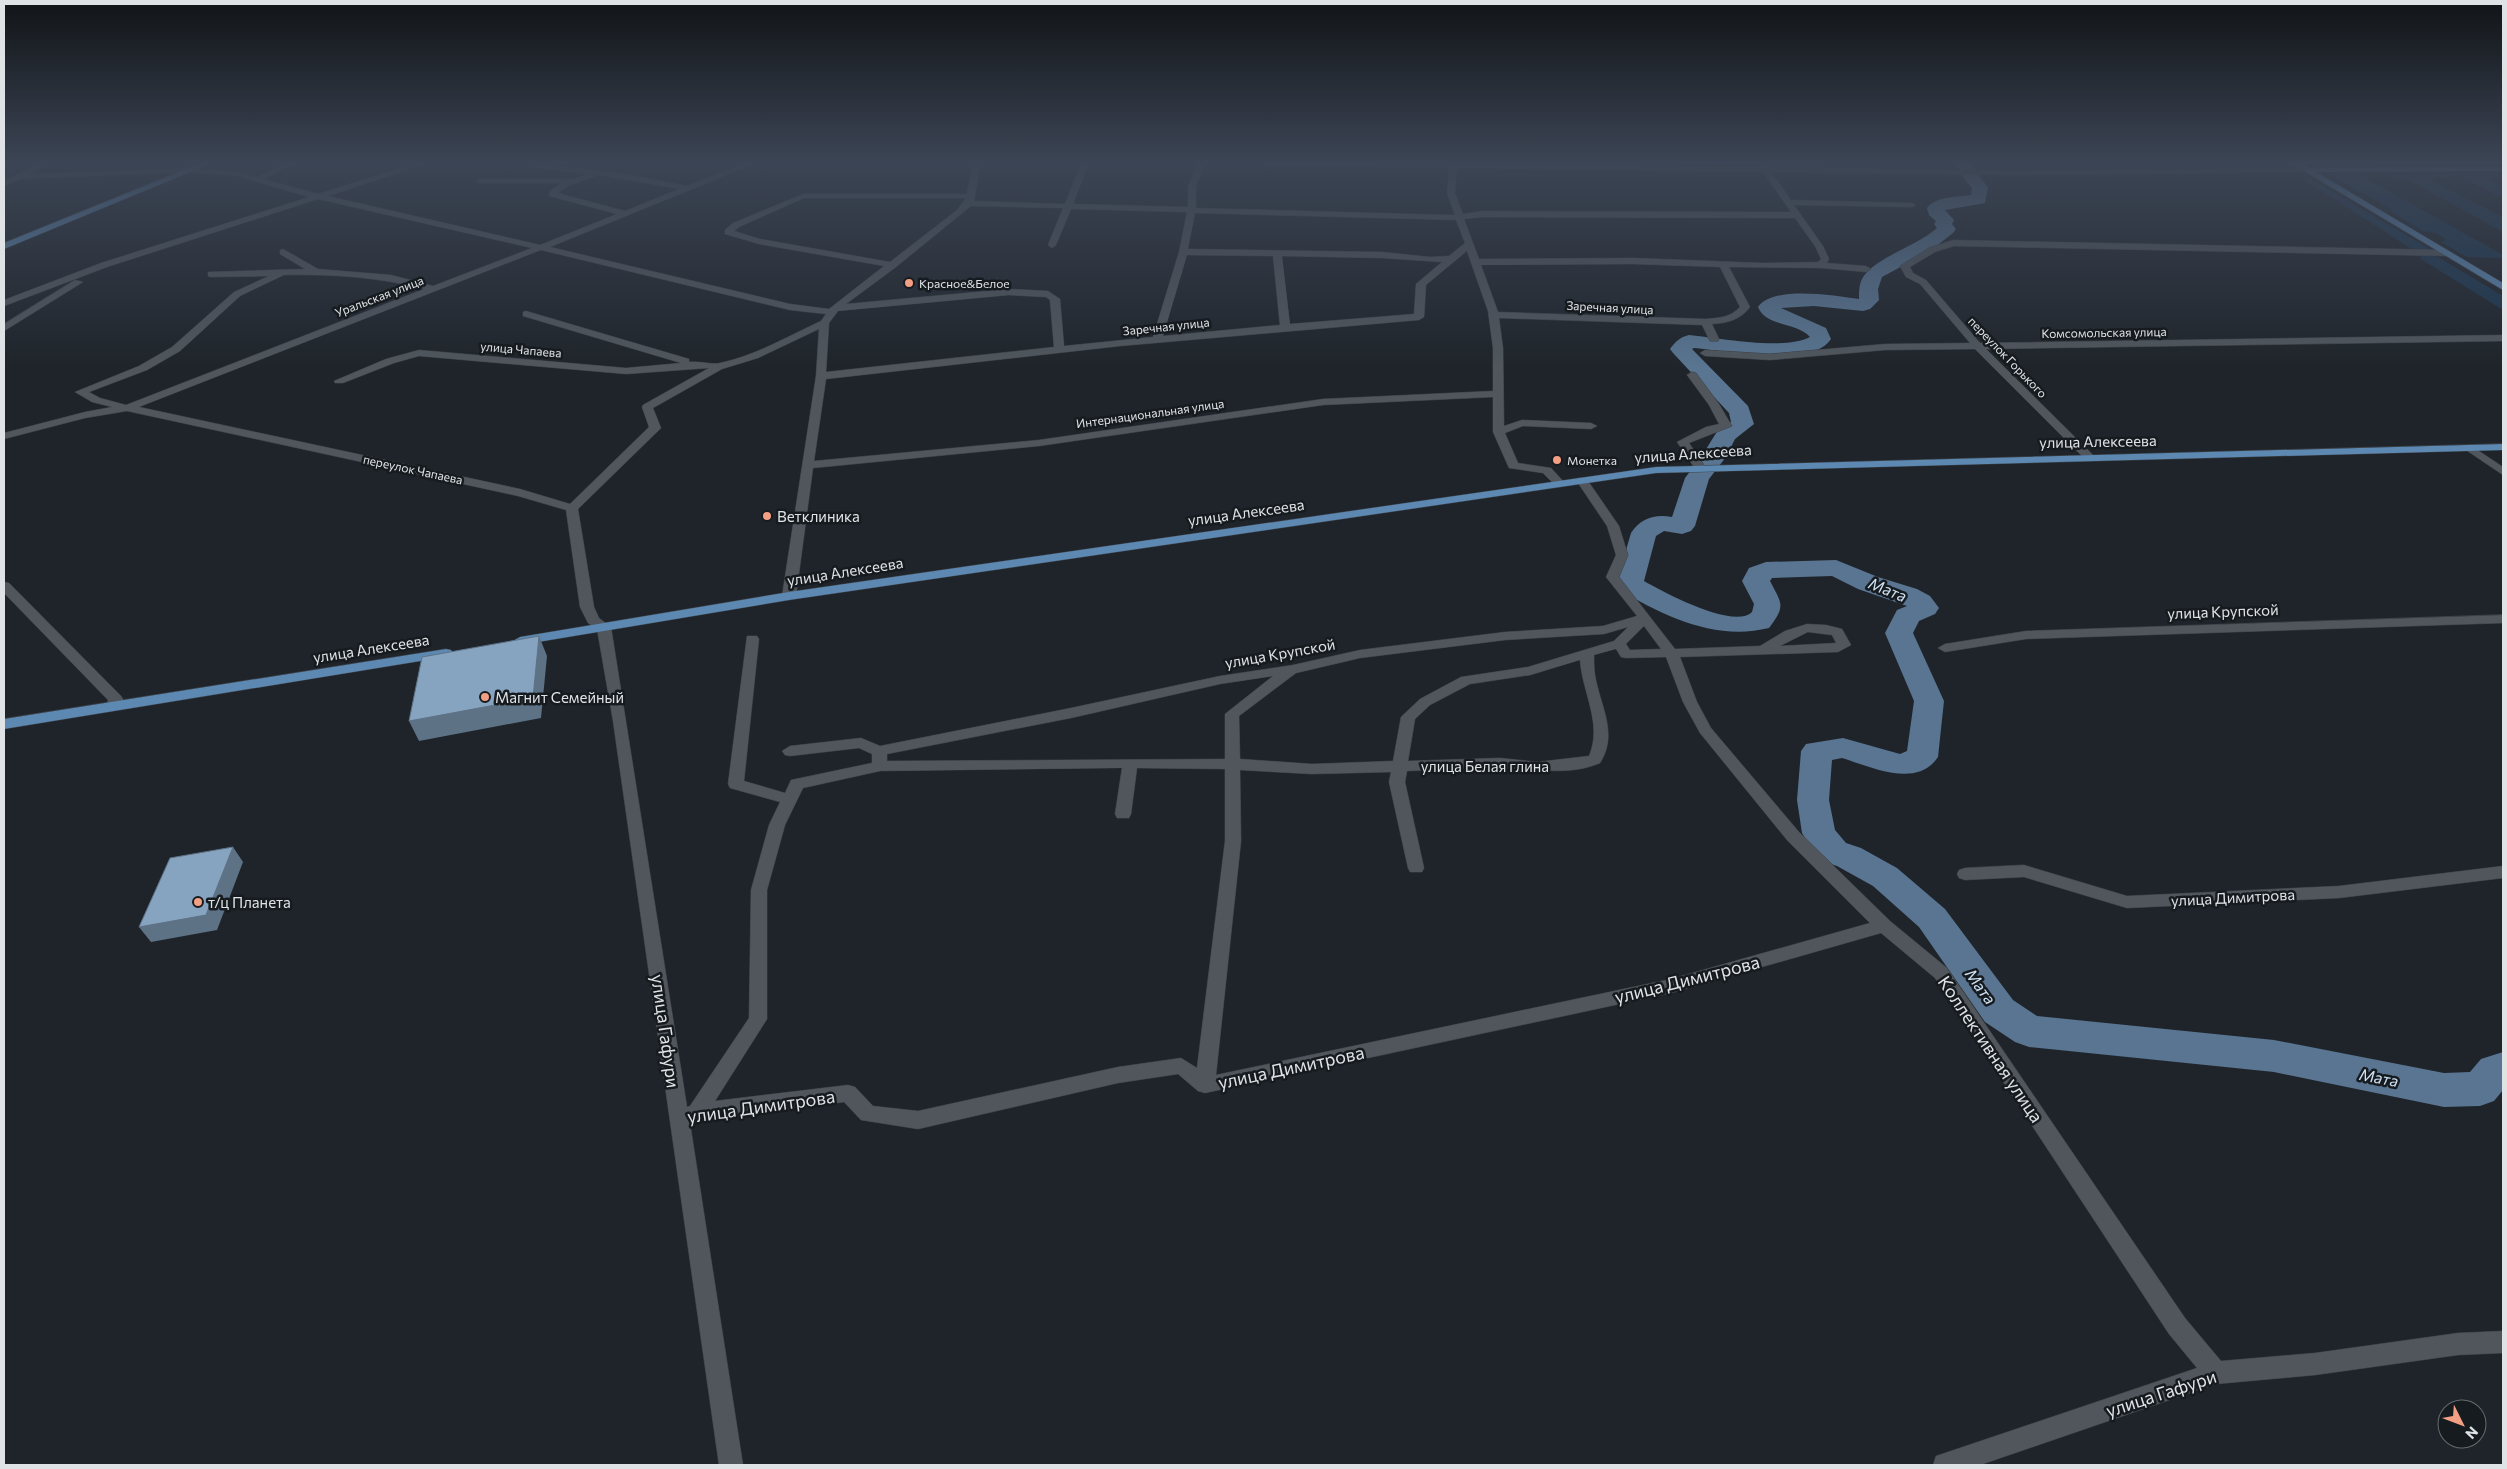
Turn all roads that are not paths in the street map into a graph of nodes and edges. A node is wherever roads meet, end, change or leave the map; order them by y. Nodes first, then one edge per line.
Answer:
1 (40, 232) edge
2 (210, 232) edge
3 (472, 232) edge
4 (582, 232) edge
5 (729, 232) edge
6 (936, 232) edge
7 (1058, 232) edge
8 (1187, 232) edge
9 (1464, 232) edge
10 (1809, 232) edge
11 (2412, 232) edge
12 (1469, 244) junction
13 (1052, 245) dead end
14 (4, 246) edge
15 (539, 248) junction
16 (283, 252) dead end
17 (1183, 252) junction
18 (2448, 253) junction
19 (1277, 254) junction
20 (1454, 259) junction
21 (1476, 262) junction
22 (1823, 262) junction
23 (1723, 264) junction
24 (104, 265) junction
25 (893, 265) junction
26 (1866, 269) dead end
27 (316, 272) junction
28 (211, 274) dead end
29 (280, 274) junction
30 (2503, 287) edge
31 (434, 290) junction
32 (4, 303) edge
33 (833, 310) junction
34 (526, 314) dead end
35 (1493, 315) junction
36 (1706, 322) junction
37 (824, 323) junction
38 (1286, 326) junction
39 (4, 328) edge
40 (2503, 338) edge
41 (1157, 339) junction
42 (1714, 339) dead end
43 (1978, 346) junction
44 (1060, 348) junction
45 (1705, 354) dead end
46 (704, 364) junction
47 (718, 367) junction
48 (1692, 374) dead end
49 (821, 376) junction
50 (339, 381) dead end
51 (1498, 394) junction
52 (127, 408) junction
53 (1591, 426) dead end
54 (1499, 432) junction
55 (4, 436) edge
56 (2503, 447) edge
57 (2470, 448) junction
58 (2090, 458) junction
59 (808, 465) junction
60 (1695, 468) junction
61 (2503, 472) edge
62 (1582, 480) junction
63 (1558, 482) junction
64 (572, 508) junction
65 (4, 586) edge
66 (789, 596) junction
67 (1645, 618) junction
68 (2503, 619) edge
69 (604, 627) junction
70 (752, 638) dead end
71 (506, 643) edge
72 (1619, 644) junction
73 (1945, 648) dead end
74 (1764, 650) dead end
75 (457, 651) edge
76 (1588, 653) junction
77 (1671, 653) junction
78 (1293, 669) junction
79 (114, 706) junction
80 (4, 724) edge
81 (790, 751) dead end
82 (880, 759) junction
83 (1130, 763) junction
84 (1233, 764) junction
85 (1399, 766) junction
86 (788, 799) junction
87 (1123, 814) dead end
88 (1416, 868) dead end
89 (2503, 872) edge
90 (1965, 874) dead end
91 (1884, 926) junction
92 (1205, 1085) junction
93 (697, 1112) junction
94 (678, 1118) junction
95 (2503, 1342) edge
96 (2216, 1373) junction
97 (731, 1465) edge
98 (1945, 1465) edge

1 - 14 main road
2 - 24 street
3 - 15 street
4 - 15 street, Уральская улица
5 - 25 street
6 - 25 street
7 - 13 street
8 - 17 street
9 - 12 street
10 - 22 street
11 - 18 main road
12 - 20 street, Заречная улица
12 - 21 street
15 - 31 street, Уральская улица
15 - 33 street
16 - 27 street
17 - 19 street
17 - 41 street
18 - 30 main road
18 - 43 street, переулок Горького
19 - 20 street
19 - 38 street
20 - 38 street, Заречная улица
21 - 23 street
21 - 35 street
22 - 23 street
22 - 26 street
23 - 36 street, Заречная улица
24 - 32 street
24 - 39 street
25 - 33 street
27 - 29 street
27 - 31 street
28 - 29 street
29 - 52 street
31 - 52 street, Уральская улица
33 - 37 street
33 - 44 street
34 - 46 street, улица Чапаева
35 - 36 street, Заречная улица
35 - 51 street
36 - 42 street
37 - 47 street, улица Чапаева
37 - 49 street
38 - 41 street, Заречная улица
40 - 43 street, Комсомольская улица
41 - 44 street, Заречная улица
43 - 45 street, Комсомольская улица
43 - 58 street, переулок Горького
44 - 49 street, Заречная улица
46 - 47 street, улица Чапаева
46 - 50 street, улица Чапаева
47 - 64 street, улица Чапаева
48 - 60 street
49 - 59 street
51 - 54 street
51 - 59 street, Интернациональная улица
52 - 55 street, Уральская улица
52 - 64 street, переулок Чапаева
53 - 54 street
54 - 63 street
56 - 57 main road, улица Алексеева
57 - 58 main road, улица Алексеева
57 - 61 street
58 - 60 main road, улица Алексеева
59 - 66 street
60 - 62 main road, улица Алексеева
62 - 63 main road, улица Алексеева
62 - 67 street
63 - 66 main road, улица Алексеева
64 - 69 street
65 - 79 street
66 - 69 main road, улица Алексеева
67 - 72 street
67 - 77 street
67 - 78 street, улица Крупской
68 - 73 street, улица Крупской
69 - 71 main road, улица Алексеева
69 - 94 street, улица Гафури
70 - 86 street
72 - 76 street
72 - 77 street
74 - 77 street
75 - 79 main road, улица Алексеева
76 - 85 street
76 - 85 street, улица Белая глина
77 - 91 street, Коллективная улица
78 - 82 street, улица Крупской
78 - 84 street
79 - 80 main road, улица Алексеева
81 - 82 street
82 - 83 street, улица Белая глина
82 - 86 street
83 - 84 street, улица Белая глина
83 - 87 street
84 - 85 street, улица Белая глина
84 - 92 street
85 - 88 street
86 - 93 street
89 - 90 street, улица Димитрова
91 - 92 street, улица Димитрова
91 - 96 street, Коллективная улица
92 - 93 street, улица Димитрова
93 - 94 street, улица Димитрова
94 - 97 street, улица Гафури
95 - 96 street, улица Гафури
96 - 98 street, улица Гафури

